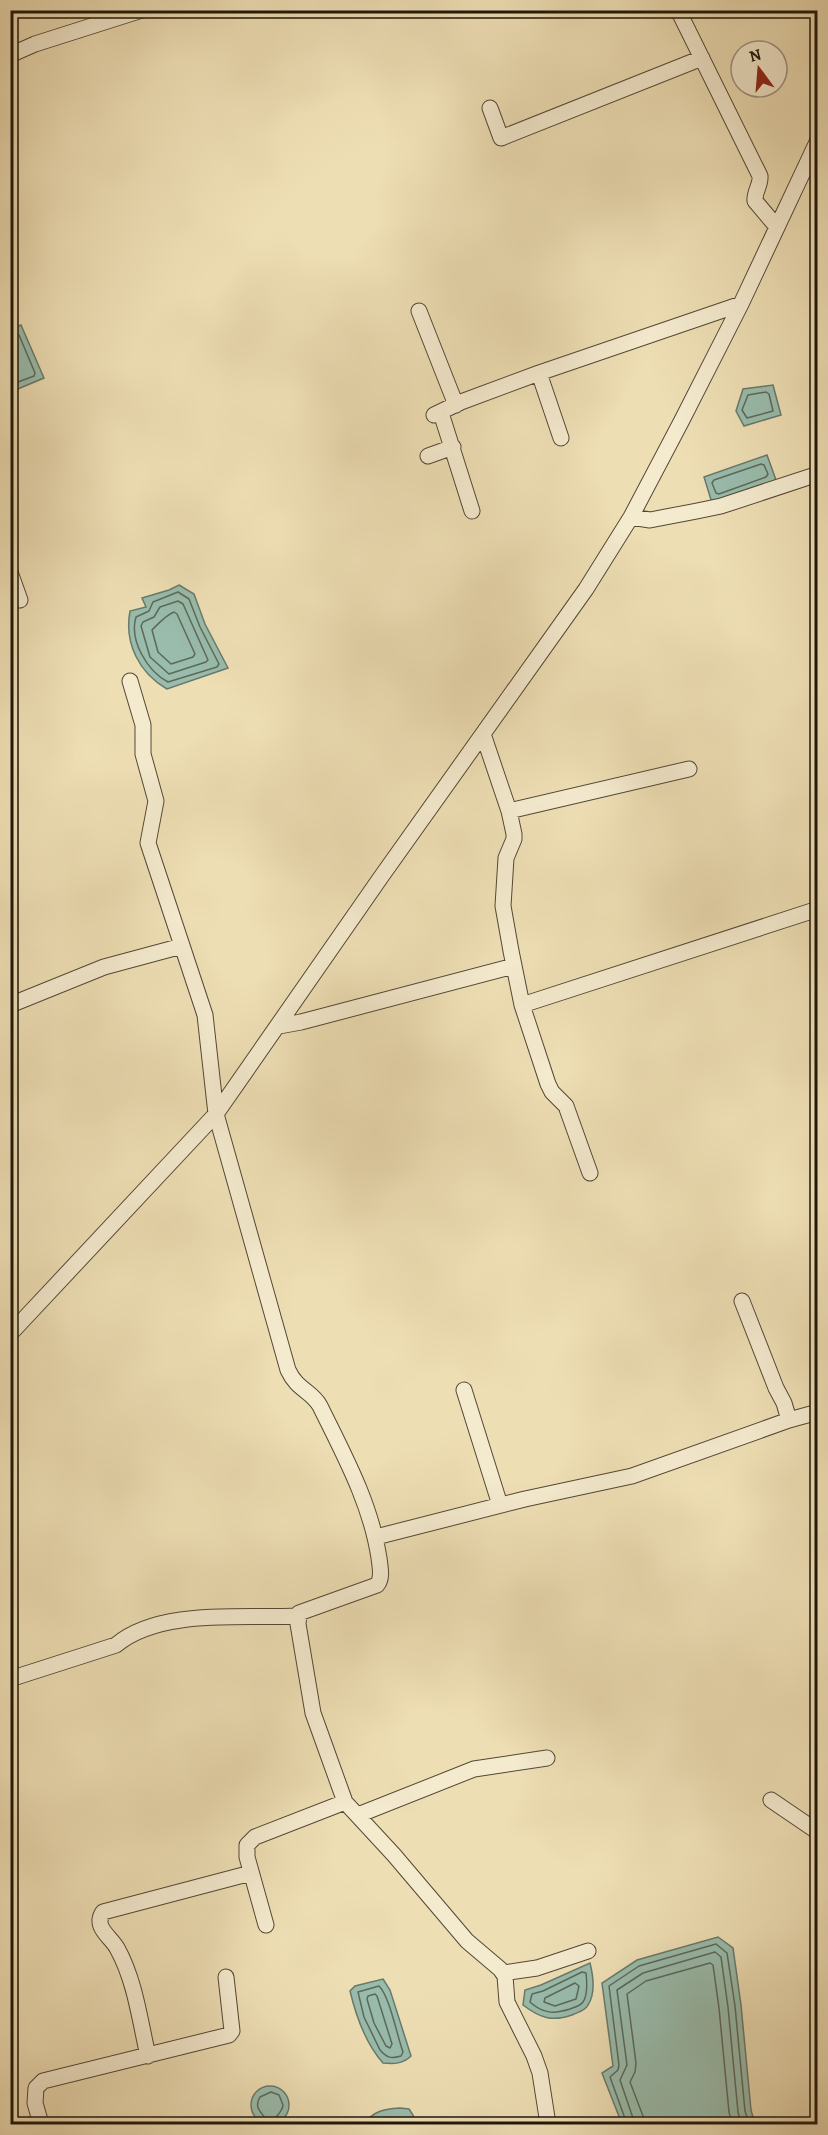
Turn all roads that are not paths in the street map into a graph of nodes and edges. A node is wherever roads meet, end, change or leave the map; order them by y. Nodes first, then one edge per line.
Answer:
1 (142, 10) edge
2 (678, 10) edge
3 (10, 55) edge
4 (702, 58) junction
5 (490, 108) dead end
6 (818, 140) edge
7 (777, 227) junction
8 (741, 304) junction
9 (419, 311) dead end
10 (539, 373) junction
11 (456, 405) junction
12 (561, 438) dead end
13 (453, 447) junction
14 (428, 456) dead end
15 (818, 474) edge
16 (472, 511) dead end
17 (631, 517) junction
18 (10, 572) edge
19 (20, 600) dead end
20 (130, 681) dead end
21 (483, 734) junction
22 (689, 769) dead end
23 (509, 811) junction
24 (818, 909) edge
25 (182, 946) junction
26 (514, 966) junction
27 (10, 1005) edge
28 (522, 1005) junction
29 (279, 1026) junction
30 (216, 1114) junction
31 (590, 1173) dead end
32 (742, 1301) dead end
33 (10, 1334) edge
34 (464, 1390) dead end
35 (818, 1412) edge
36 (789, 1420) junction
37 (500, 1505) junction
38 (376, 1537) junction
39 (298, 1617) junction
40 (10, 1679) edge
41 (547, 1758) dead end
42 (771, 1800) dead end
43 (345, 1802) junction
44 (358, 1815) junction
45 (818, 1832) edge
46 (251, 1873) junction
47 (267, 1925) dead end
48 (588, 1951) dead end
49 (503, 1973) junction
50 (226, 1977) dead end
51 (148, 2056) junction
52 (40, 2124) edge
53 (548, 2124) edge

1 - 3 street
2 - 4 street
4 - 5 street
4 - 7 street
6 - 7 street
7 - 8 street
8 - 10 street
8 - 17 street
9 - 11 street
10 - 11 street
10 - 12 street
11 - 13 street
13 - 14 street
13 - 16 street
15 - 17 street
17 - 21 street
18 - 19 street
20 - 25 street
21 - 23 street
21 - 29 street
22 - 23 street
23 - 26 street
24 - 28 street
25 - 27 street
25 - 30 street
26 - 28 street
26 - 29 street
28 - 31 street
29 - 30 street
30 - 33 street
30 - 38 street
32 - 36 street
34 - 37 street
35 - 36 street
36 - 37 street
37 - 38 street
38 - 39 street
39 - 40 street
39 - 43 street
41 - 44 street
42 - 45 street
43 - 44 street
43 - 46 street
44 - 49 street
46 - 47 street
46 - 51 street
48 - 49 street
49 - 53 street
50 - 51 street
51 - 52 street

